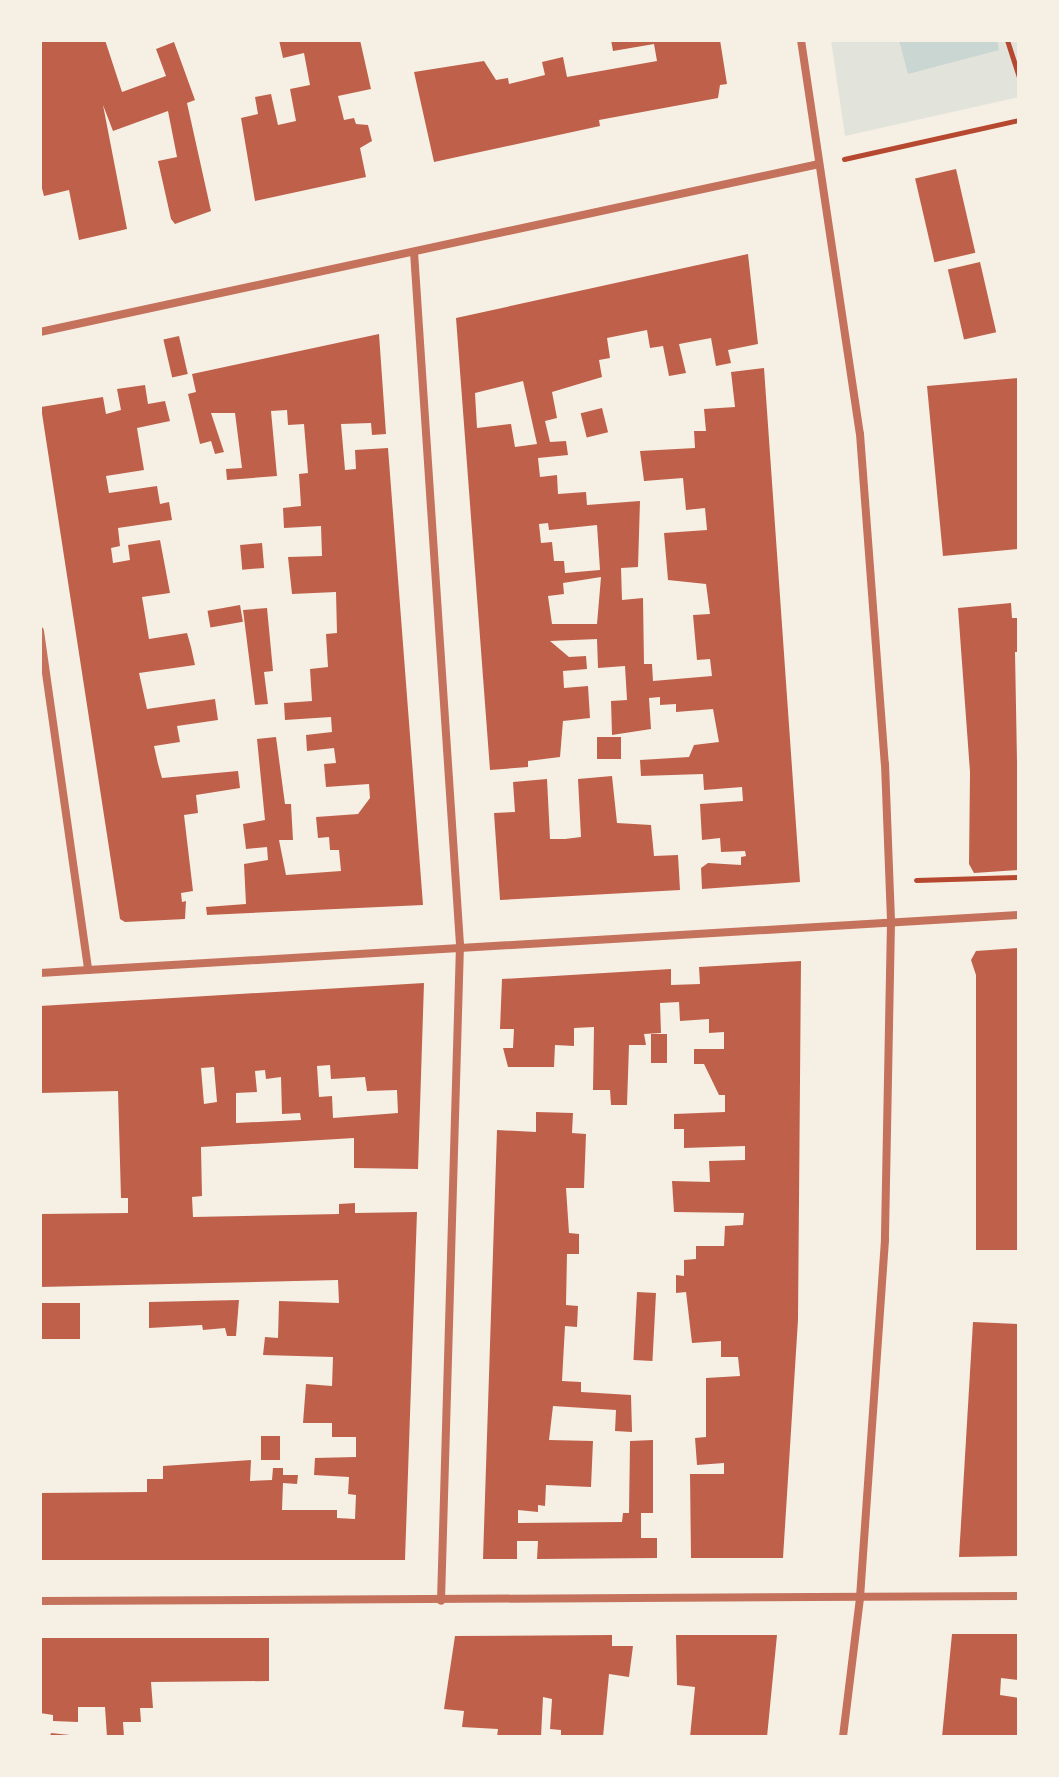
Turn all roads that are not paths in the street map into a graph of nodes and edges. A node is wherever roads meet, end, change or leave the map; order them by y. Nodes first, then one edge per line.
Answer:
1 (801, 40) edge
2 (819, 164) junction
3 (414, 252) junction
4 (40, 332) edge
5 (40, 631) edge
6 (1019, 915) edge
7 (891, 922) junction
8 (460, 945) junction
9 (88, 970) junction
10 (40, 973) edge
11 (1019, 1596) edge
12 (860, 1598) junction
13 (40, 1601) edge
14 (441, 1601) junction
15 (843, 1737) edge

1 - 2 street
2 - 3 street
2 - 7 street
3 - 4 street
3 - 8 street
5 - 9 street
6 - 7 street
7 - 8 street
7 - 12 street
8 - 9 street
8 - 14 street
9 - 10 street
11 - 12 street
12 - 14 street
12 - 15 street
13 - 14 street

